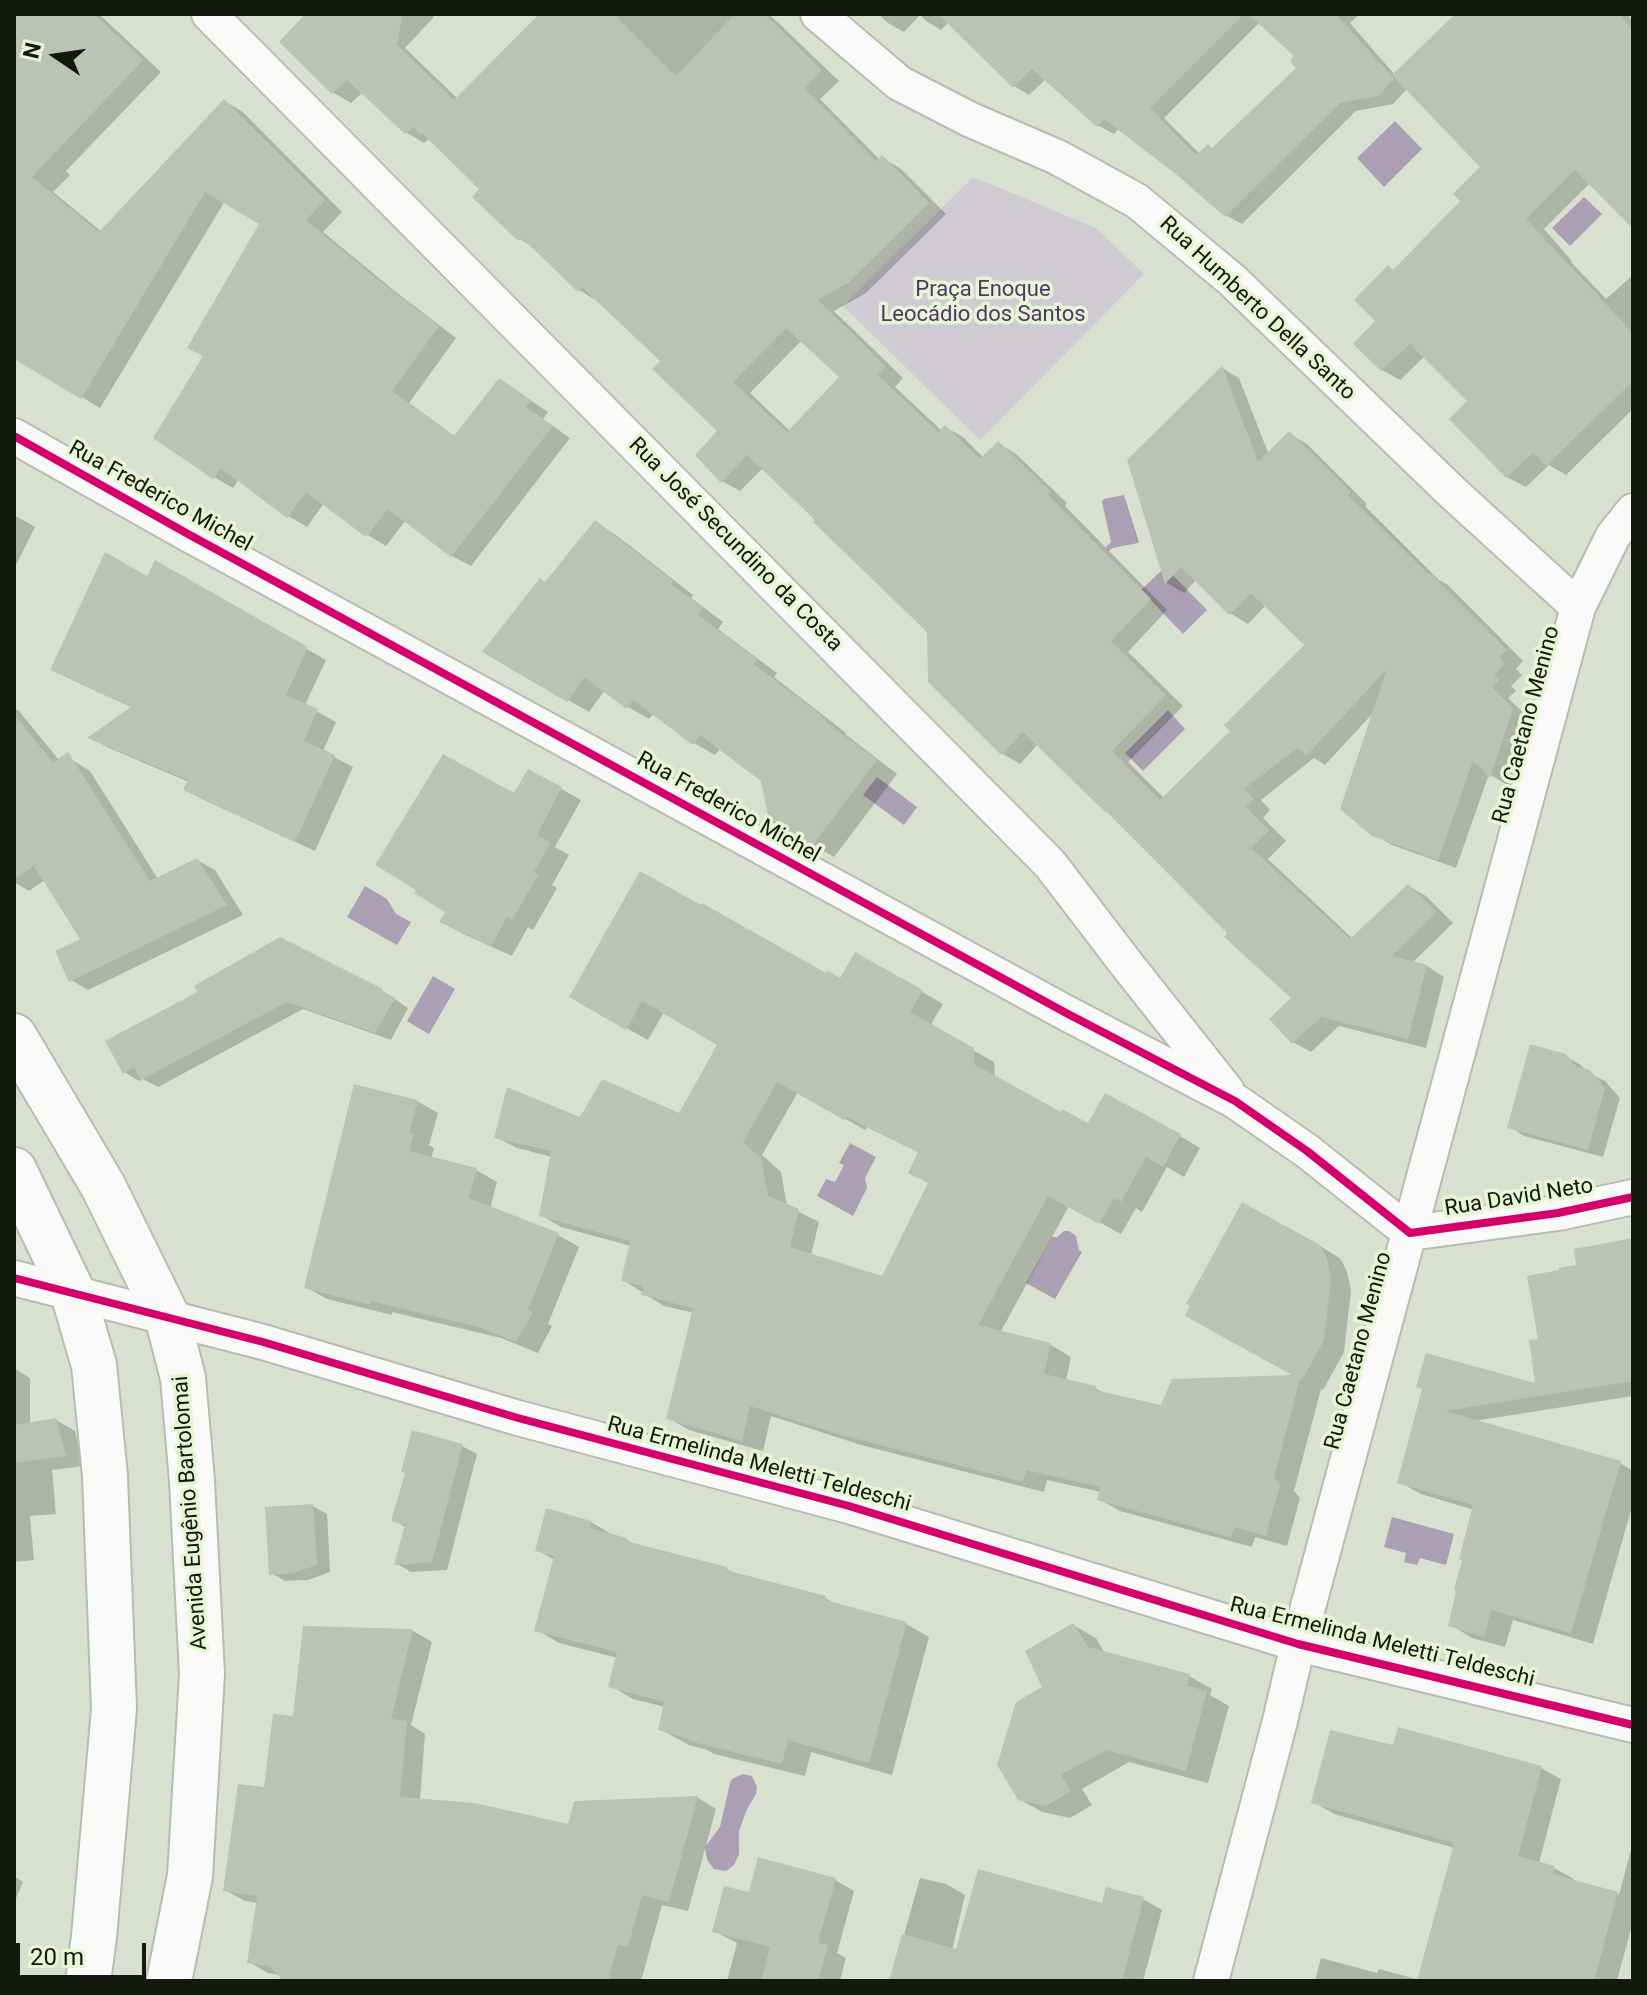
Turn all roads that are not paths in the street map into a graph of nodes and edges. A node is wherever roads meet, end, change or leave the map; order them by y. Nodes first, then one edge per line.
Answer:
1 (209, 14) edge
2 (818, 14) edge
3 (14, 436) edge
4 (1633, 511) edge
5 (1578, 607) junction
6 (14, 1036) edge
7 (1235, 1101) junction
8 (14, 1170) edge
9 (1633, 1197) edge
10 (1410, 1233) junction
11 (14, 1278) edge
12 (73, 1293) junction
13 (167, 1316) junction
14 (1298, 1644) junction
15 (1633, 1725) edge
16 (88, 1981) edge
17 (169, 1981) edge
18 (1211, 1981) edge

1 - 7 street, Rua José Secundino da Costa
2 - 5 street, Rua Humberto Della Santo
3 - 7 street, Rua Frederico Michel
4 - 5 street, Rua Caetano Menino
5 - 10 street, Rua Caetano Menino
6 - 13 street, Avenida Eugênio Bartolomai
7 - 10 street, Rua Frederico Michel
8 - 12 street
9 - 10 street, Rua David Neto
10 - 14 street, Rua Caetano Menino
11 - 12 street, Rua Ermelinda Meletti Teldeschi
12 - 13 street, Rua Ermelinda Meletti Teldeschi
12 - 16 street
13 - 14 street, Rua Ermelinda Meletti Teldeschi
13 - 17 street, Avenida Eugênio Bartolomai
14 - 15 street, Rua Ermelinda Meletti Teldeschi
14 - 18 street, Rua Caetano Menino

